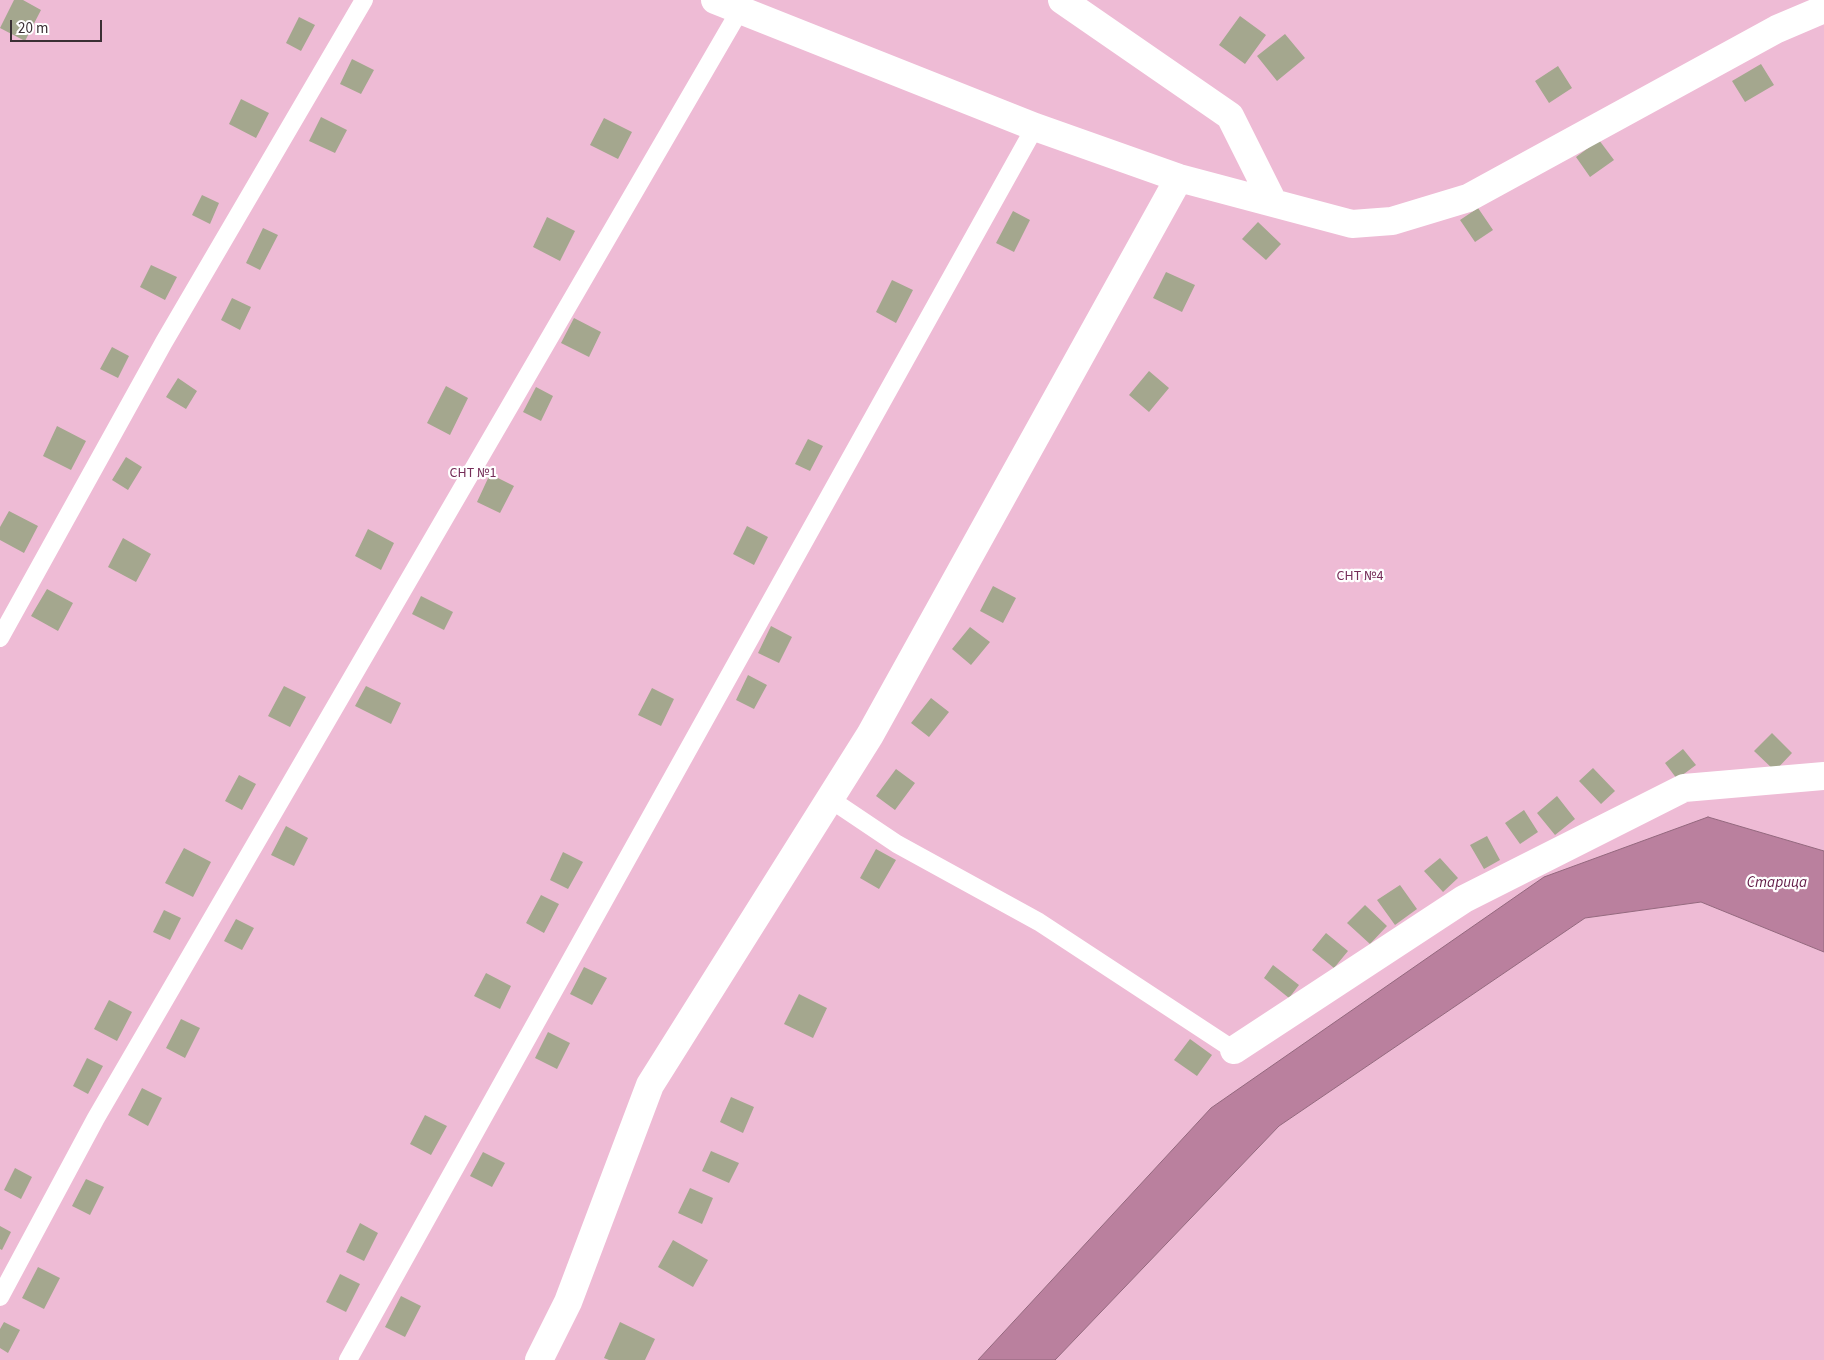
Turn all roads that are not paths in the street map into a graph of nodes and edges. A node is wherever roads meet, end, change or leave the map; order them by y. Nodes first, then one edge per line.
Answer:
1 (364, 0) edge
2 (1062, 0) edge
3 (728, 5) edge
4 (1824, 9) edge
5 (1035, 127) junction
6 (1179, 178) junction
7 (1273, 202) junction
8 (0, 638) edge
9 (1824, 776) edge
10 (830, 799) junction
11 (1234, 1050) joint
12 (0, 1297) edge
13 (348, 1360) edge
14 (539, 1360) edge

1 - 8 lane
2 - 7 street
3 - 5 street
3 - 12 lane
4 - 7 street
5 - 6 street
5 - 13 lane
6 - 7 street
6 - 10 street
9 - 11 street
10 - 11 lane
10 - 14 street

